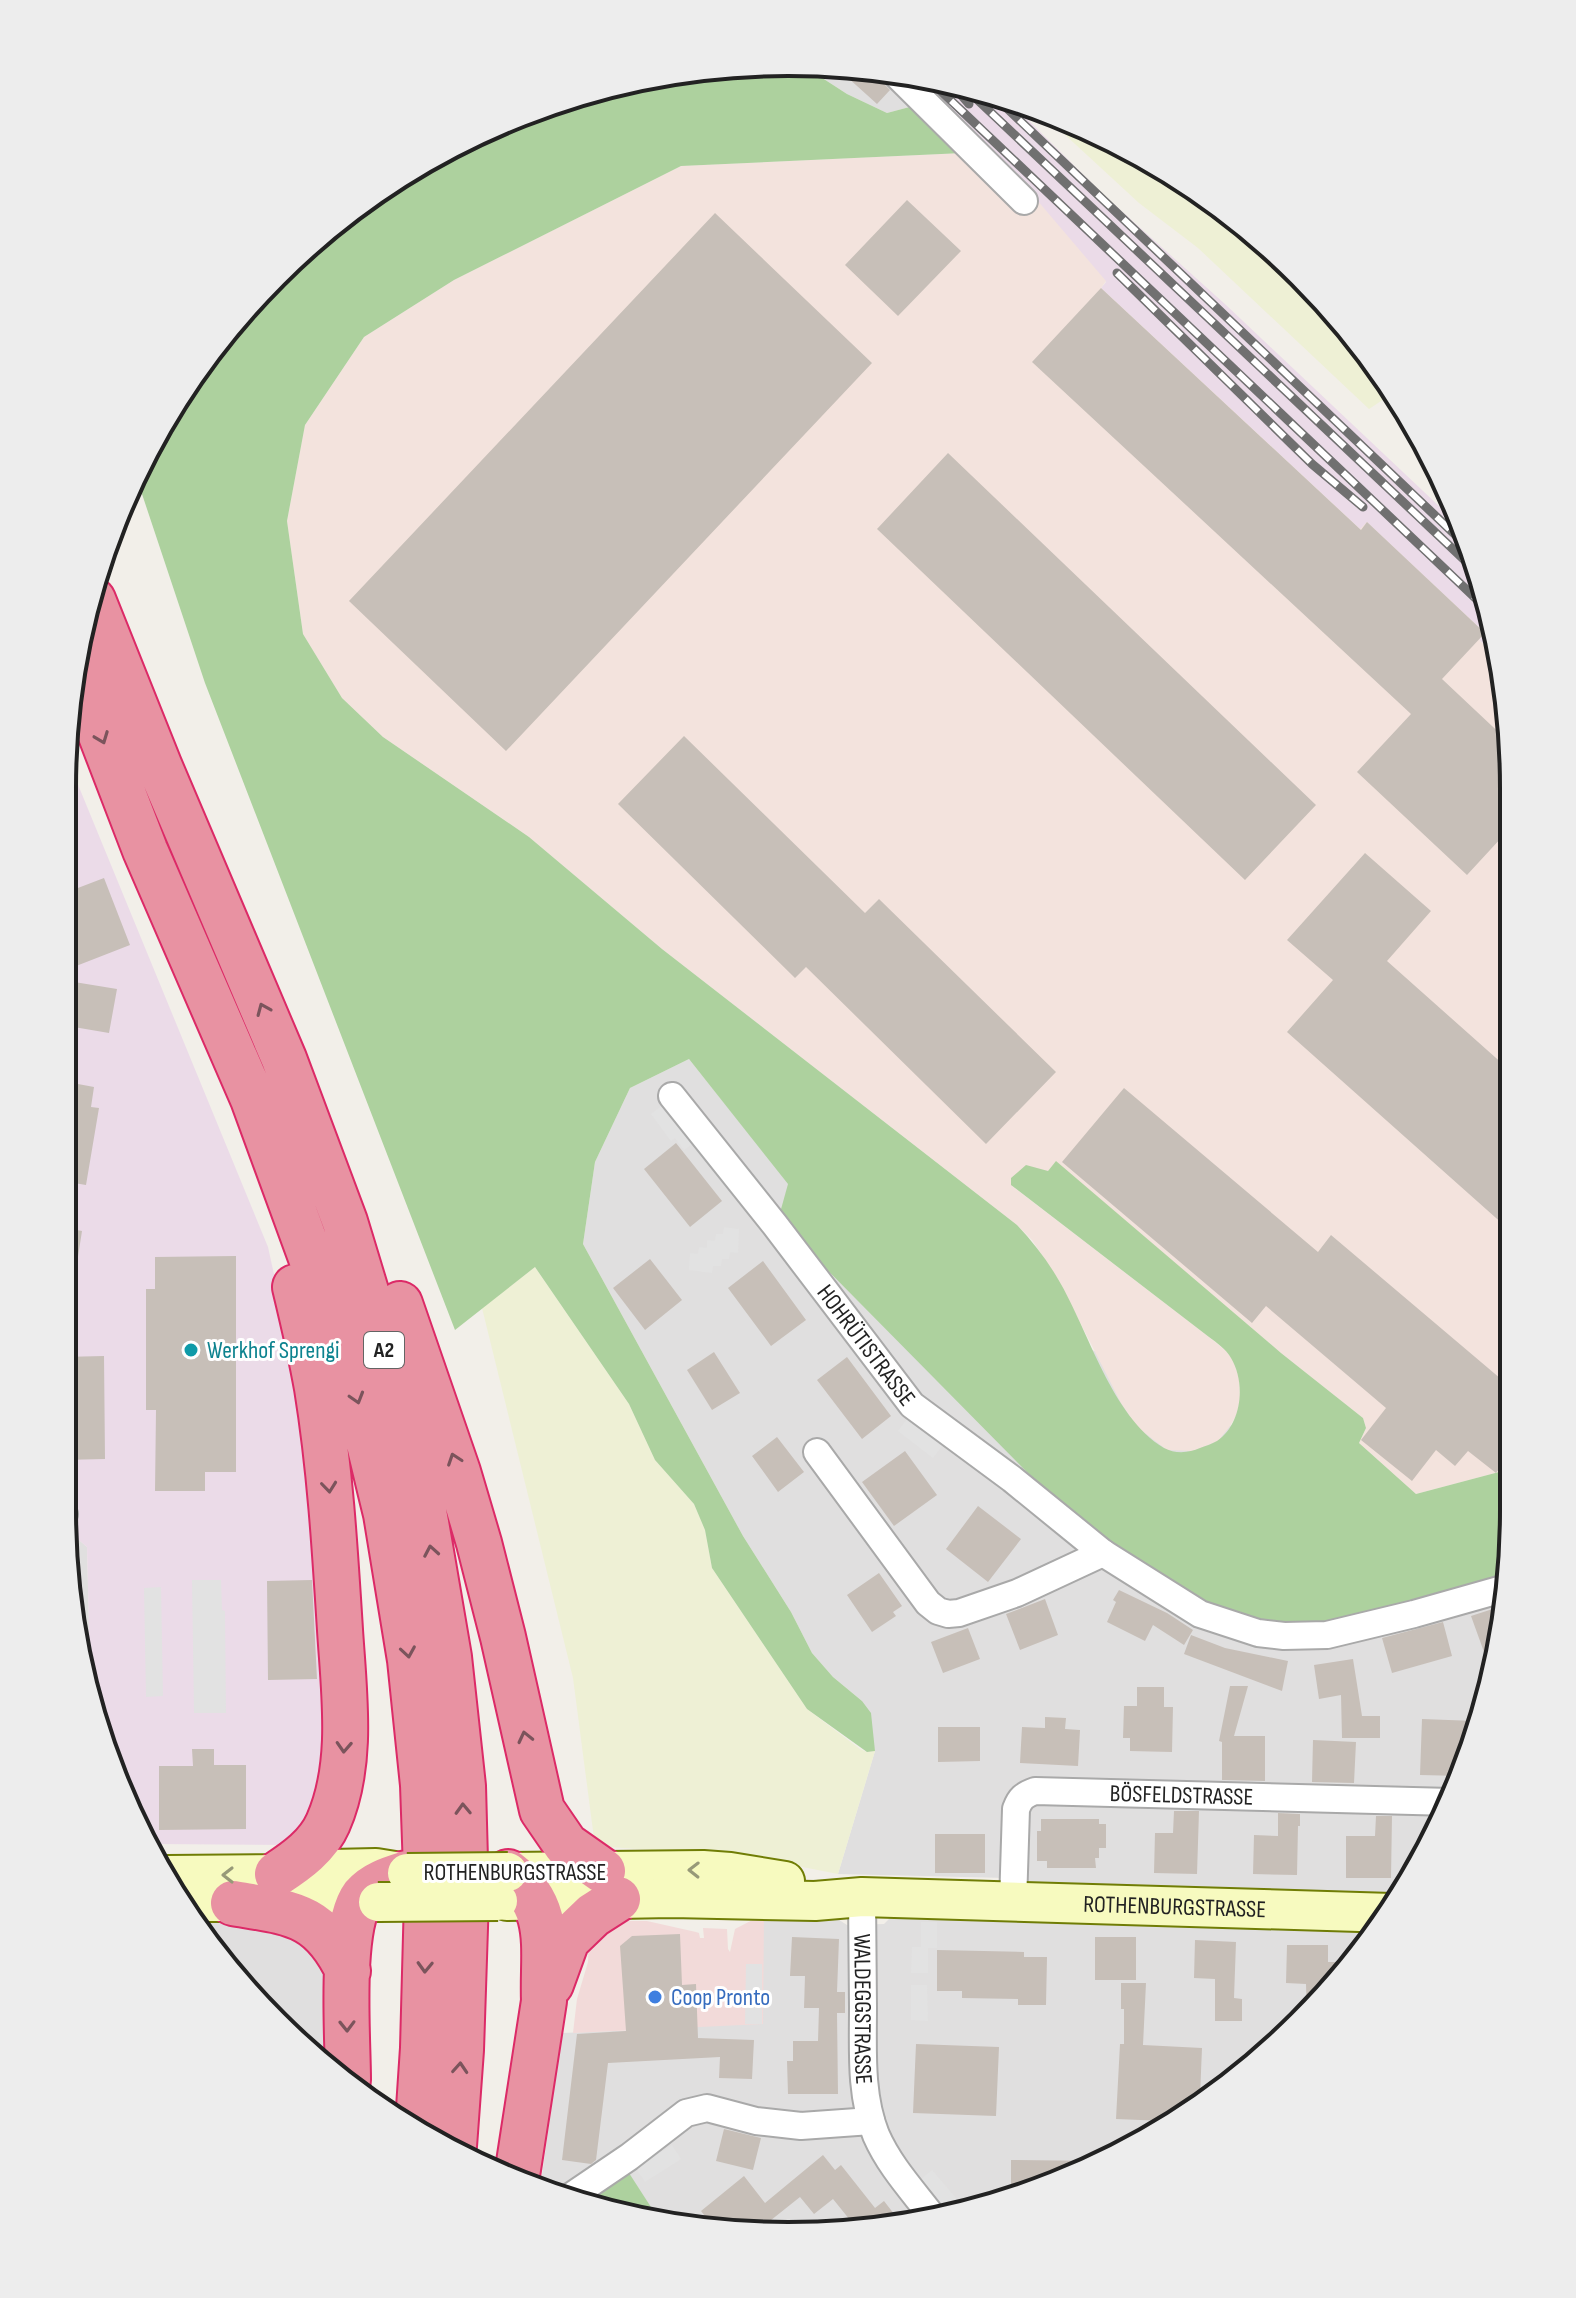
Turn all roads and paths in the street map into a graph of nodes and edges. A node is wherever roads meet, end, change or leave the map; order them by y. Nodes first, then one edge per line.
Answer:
1 (909, 87) edge
2 (1024, 201) dead end
3 (98, 613) edge
4 (83, 689) edge
5 (145, 850) junction
6 (284, 1059) junction
7 (672, 1096) dead end
8 (817, 1452) dead end
9 (1103, 1553) junction
10 (1495, 1591) edge
11 (1437, 1802) edge
12 (542, 1810) junction
13 (277, 1874) junction
14 (177, 1875) edge
15 (610, 1885) junction
16 (379, 1886) junction
17 (514, 1889) junction
18 (862, 1897) junction
19 (194, 1902) edge
20 (233, 1903) junction
21 (1013, 1903) junction
22 (1375, 1913) edge
23 (348, 1971) junction
24 (544, 2001) junction
25 (348, 2069) edge
26 (418, 2118) edge
27 (871, 2121) junction
28 (455, 2139) edge
29 (518, 2169) edge
30 (580, 2190) edge
31 (926, 2208) edge

1 - 2 street
6 -> 3 highway, A2
4 -> 5 highway, A2
5 -> 13 highway
5 -> 26 highway, A2
12 -> 6 highway
28 -> 6 highway, A2
7 - 9 street, HOHRÜTISTRASSE
8 - 9 street
9 - 10 street, HOHRÜTISTRASSE
11 - 21 street, BÖSFELDSTRASSE
12 - 15 highway
12 - 17 highway
13 -> 14 main road, ROTHENBURGSTRASSE
13 - 16 main road, ROTHENBURGSTRASSE
15 - 17 main road, ROTHENBURGSTRASSE
15 - 18 main road, ROTHENBURGSTRASSE
15 - 24 highway
16 - 17 main road, ROTHENBURGSTRASSE, bridge
16 - 20 main road, ROTHENBURGSTRASSE
16 - 23 highway
17 - 24 highway
18 - 21 main road, ROTHENBURGSTRASSE
18 - 27 street, WALDEGGSTRASSE
19 - 20 main road, ROTHENBURGSTRASSE
20 - 23 highway
21 - 22 main road, ROTHENBURGSTRASSE
23 -> 25 highway
24 - 29 highway
27 - 30 street
27 - 31 street, WALDEGGSTRASSE

